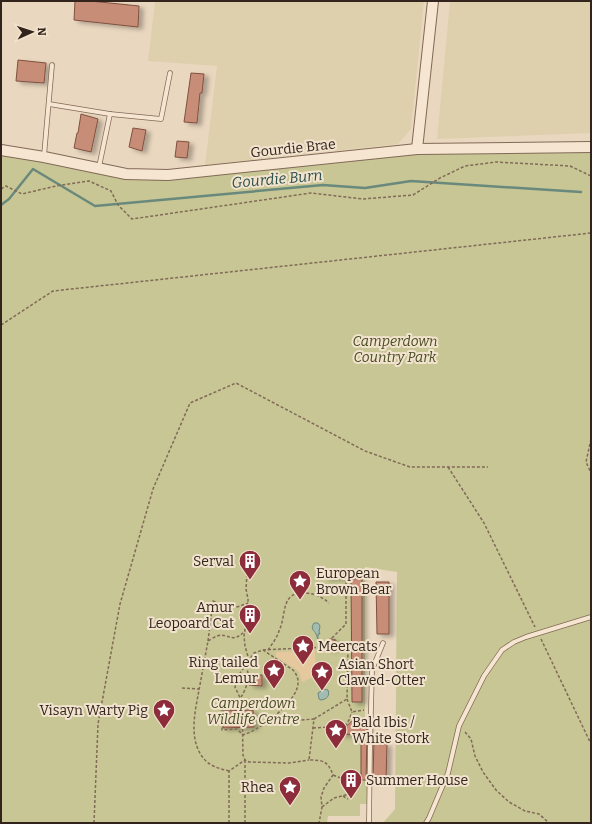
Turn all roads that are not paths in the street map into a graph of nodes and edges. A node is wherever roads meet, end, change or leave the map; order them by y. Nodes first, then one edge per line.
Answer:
1 (433, 1) edge
2 (52, 65) dead end
3 (170, 73) dead end
4 (49, 104) junction
5 (110, 114) junction
6 (591, 147) edge
7 (417, 149) junction
8 (1, 150) edge
9 (44, 157) junction
10 (99, 168) junction
11 (591, 617) edge
12 (383, 643) dead end
13 (369, 823) edge
14 (426, 823) edge

1 - 7 street
2 - 4 lane
3 - 5 lane
4 - 5 lane
4 - 9 lane
5 - 10 lane
6 - 7 street, Gourdie Brae
7 - 10 street, Gourdie Brae
8 - 9 street, Gourdie Brae
9 - 10 street, Gourdie Brae
11 - 14 lane
12 - 13 lane

